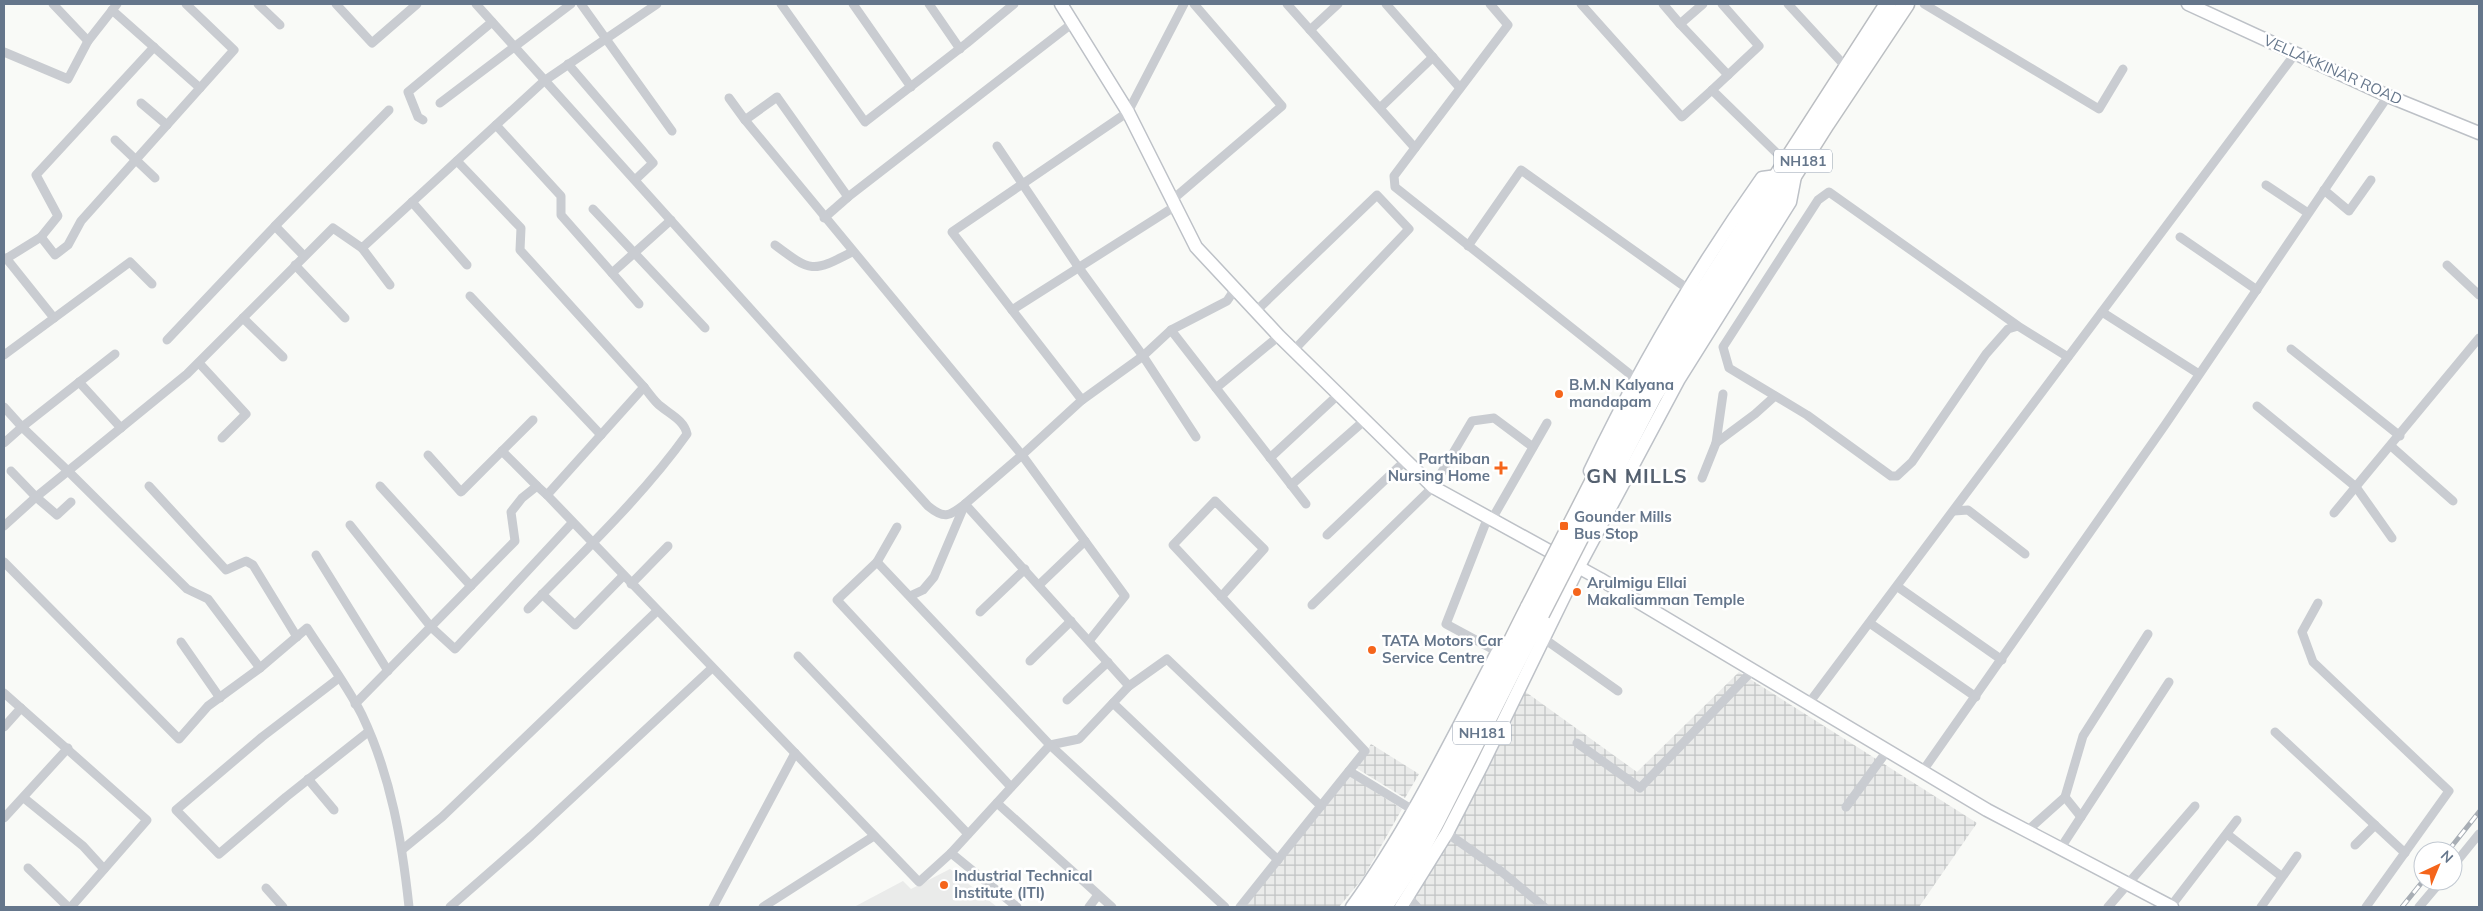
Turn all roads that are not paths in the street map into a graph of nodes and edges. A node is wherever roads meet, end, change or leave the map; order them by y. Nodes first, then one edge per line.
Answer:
1 (53, 4) edge
2 (186, 4) edge
3 (258, 4) edge
4 (336, 4) edge
5 (417, 4) edge
6 (476, 4) edge
7 (571, 4) edge
8 (581, 4) edge
9 (781, 4) edge
10 (853, 4) edge
11 (930, 4) edge
12 (1014, 4) edge
13 (1061, 4) edge
14 (1184, 4) edge
15 (1194, 4) edge
16 (1287, 4) edge
17 (1338, 4) edge
18 (1386, 4) edge
19 (1490, 4) edge
20 (1581, 4) edge
21 (1663, 4) edge
22 (1703, 4) edge
23 (1722, 4) edge
24 (1788, 4) edge
25 (1906, 4) edge
26 (1924, 4) edge
27 (2188, 4) edge
28 (651, 5) edge
29 (115, 6) edge
30 (1882, 7) edge
31 (492, 22) junction
32 (1074, 22) junction
33 (1680, 24) junction
34 (280, 25) dead end
35 (1310, 30) junction
36 (605, 39) junction
37 (88, 41) junction
38 (513, 46) junction
39 (154, 47) junction
40 (960, 49) junction
41 (4, 52) edge
42 (2295, 54) junction
43 (1433, 57) junction
44 (568, 64) junction
45 (1846, 66) junction
46 (2124, 69) dead end
47 (1728, 75) junction
48 (544, 81) junction
49 (911, 87) junction
50 (200, 88) junction
51 (1460, 88) junction
52 (1712, 90) junction
53 (2388, 96) junction
54 (729, 98) dead end
55 (141, 103) dead end
56 (440, 103) dead end
57 (1380, 108) junction
58 (389, 110) dead end
59 (1128, 112) junction
60 (423, 120) dead end
61 (745, 120) junction
62 (496, 124) junction
63 (167, 125) junction
64 (672, 131) dead end
65 (2479, 133) edge
66 (115, 140) dead end
67 (997, 146) dead end
68 (1415, 148) junction
69 (136, 160) junction
70 (457, 160) junction
71 (1786, 170) junction
72 (155, 178) dead end
73 (635, 180) junction
74 (2371, 180) dead end
75 (1024, 183) junction
76 (2266, 185) dead end
77 (2324, 190) junction
78 (848, 197) junction
79 (412, 202) junction
80 (1173, 203) junction
81 (593, 209) dead end
82 (2308, 213) junction
83 (824, 218) junction
84 (671, 220) junction
85 (275, 226) junction
86 (41, 237) junction
87 (2180, 237) dead end
88 (775, 246) dead end
89 (1468, 246) junction
90 (362, 248) junction
91 (852, 252) junction
92 (634, 253) junction
93 (304, 256) junction
94 (5, 259) edge
95 (467, 264) dead end
96 (295, 265) junction
97 (2447, 265) dead end
98 (1078, 268) junction
99 (612, 273) junction
100 (152, 284) dead end
101 (390, 285) dead end
102 (1235, 289) junction
103 (1688, 289) junction
104 (2257, 290) junction
105 (2479, 294) edge
106 (470, 296) dead end
107 (639, 304) dead end
108 (1012, 310) junction
109 (1256, 311) junction
110 (2102, 312) junction
111 (54, 318) junction
112 (243, 318) junction
113 (345, 318) dead end
114 (2018, 326) junction
115 (704, 328) dead end
116 (1171, 330) junction
117 (1279, 336) junction
118 (2479, 338) edge
119 (167, 340) dead end
120 (2291, 349) dead end
121 (1294, 350) junction
122 (115, 354) dead end
123 (4, 355) edge
124 (1143, 356) junction
125 (283, 357) dead end
126 (2068, 357) junction
127 (198, 363) junction
128 (2199, 374) junction
129 (1636, 379) junction
130 (79, 382) junction
131 (644, 387) junction
132 (1216, 388) junction
133 (1339, 394) junction
134 (1723, 394) dead end
135 (1775, 396) junction
136 (1082, 400) junction
137 (2257, 406) dead end
138 (4, 407) edge
139 (533, 420) dead end
140 (1365, 420) junction
141 (1548, 423) dead end
142 (22, 427) junction
143 (121, 428) junction
144 (601, 435) junction
145 (2400, 436) junction
146 (1196, 437) dead end
147 (222, 438) dead end
148 (4, 443) edge
149 (1716, 443) junction
150 (2391, 446) junction
151 (1533, 448) junction
152 (502, 451) junction
153 (428, 455) dead end
154 (1022, 456) junction
155 (1270, 458) junction
156 (1406, 460) junction
157 (11, 471) dead end
158 (68, 471) junction
159 (1702, 478) dead end
160 (1291, 485) junction
161 (149, 486) dead end
162 (380, 486) dead end
163 (537, 486) junction
164 (1434, 487) junction
165 (2356, 487) junction
166 (547, 495) junction
167 (36, 497) junction
168 (2453, 501) dead end
169 (71, 502) dead end
170 (965, 504) junction
171 (1306, 504) dead end
172 (1954, 511) junction
173 (2334, 514) dead end
174 (1490, 518) junction
175 (572, 523) junction
176 (350, 524) dead end
177 (4, 526) edge
178 (897, 527) dead end
179 (1327, 535) dead end
180 (2392, 538) dead end
181 (1085, 541) junction
182 (592, 543) junction
183 (668, 546) dead end
184 (1551, 553) junction
185 (2025, 554) dead end
186 (316, 555) dead end
187 (4, 562) edge
188 (877, 562) junction
189 (1578, 568) junction
190 (1025, 569) junction
191 (623, 576) junction
192 (631, 584) junction
193 (1039, 585) junction
194 (471, 586) junction
195 (1898, 587) junction
196 (542, 594) junction
197 (910, 596) junction
198 (1221, 597) junction
199 (2318, 603) dead end
200 (1312, 605) dead end
201 (528, 609) dead end
202 (657, 611) junction
203 (980, 612) dead end
204 (1071, 620) junction
205 (1870, 624) junction
206 (431, 627) junction
207 (2148, 634) dead end
208 (297, 636) junction
209 (1542, 638) junction
210 (1089, 641) junction
211 (181, 642) dead end
212 (1498, 652) junction
213 (798, 656) dead end
214 (2002, 660) junction
215 (1030, 661) dead end
216 (1108, 662) junction
217 (260, 668) junction
218 (712, 668) junction
219 (1753, 670) junction
220 (388, 671) junction
221 (339, 678) junction
222 (2169, 682) dead end
223 (1129, 686) junction
224 (1618, 691) dead end
225 (4, 693) edge
226 (1976, 697) junction
227 (220, 698) junction
228 (1067, 700) dead end
229 (1113, 703) junction
230 (1809, 703) junction
231 (355, 704) junction
232 (21, 708) junction
233 (4, 727) edge
234 (368, 732) junction
235 (2275, 732) dead end
236 (1577, 743) dead end
237 (1050, 745) junction
238 (68, 748) junction
239 (1887, 751) junction
240 (795, 753) junction
241 (1350, 771) junction
242 (1922, 772) junction
243 (308, 779) junction
244 (1011, 787) junction
245 (2065, 797) junction
246 (24, 798) junction
247 (997, 803) junction
248 (1321, 806) junction
249 (2195, 806) dead end
250 (1846, 807) dead end
251 (334, 810) dead end
252 (1412, 810) junction
253 (2081, 817) junction
254 (4, 818) edge
255 (2237, 820) dead end
256 (2375, 825) junction
257 (2026, 831) junction
258 (1447, 833) junction
259 (968, 834) junction
260 (2227, 834) junction
261 (2479, 834) edge
262 (874, 836) junction
263 (2355, 844) dead end
264 (403, 849) junction
265 (1415, 849) junction
266 (2060, 849) junction
267 (951, 853) junction
268 (2404, 853) junction
269 (2463, 854) edge
270 (2296, 856) dead end
271 (1278, 860) junction
272 (28, 868) dead end
273 (104, 869) junction
274 (2282, 876) junction
275 (2129, 883) junction
276 (266, 888) dead end
277 (2433, 891) edge
278 (1098, 895) junction
279 (1404, 902) edge
280 (69, 907) edge
281 (283, 907) edge
282 (409, 907) edge
283 (450, 907) edge
284 (713, 907) edge
285 (763, 907) edge
286 (1017, 907) edge
287 (1089, 907) edge
288 (1112, 907) edge
289 (1225, 907) edge
290 (1240, 907) edge
291 (1352, 907) edge
292 (1367, 907) edge
293 (1384, 907) edge
294 (1417, 907) edge
295 (1544, 907) edge
296 (2108, 907) edge
297 (2172, 907) edge
298 (2261, 907) edge
299 (2366, 907) edge
300 (2419, 907) edge

1 - 37 street
2 - 50 street
3 - 34 street
4 - 5 street
6 - 31 street
7 - 38 street
8 - 36 street
9 - 49 street
10 - 49 street
11 - 40 street
12 - 40 street
13 - 32 street
14 - 59 street
15 - 80 street
16 - 35 street
17 - 35 street
18 - 43 street
19 - 51 street
20 - 52 street
21 - 33 street
22 - 33 street
23 - 47 street
24 - 45 street
25 - 71 highway, NH181
26 - 46 street
27 - 42 street, VELLAKKINAR ROAD
28 - 36 street
29 - 37 street
29 - 39 street
30 - 45 highway, NH181
31 - 38 street
31 - 60 street
32 - 59 street
32 - 78 street
33 - 47 street
35 - 57 street
36 - 44 street
36 - 64 street
37 - 41 street
38 - 48 street
38 - 56 street
39 - 50 street
39 - 86 street
40 - 49 street
42 - 53 street, VELLAKKINAR ROAD
42 - 110 street
43 - 51 street
43 - 57 street
44 - 48 street
44 - 73 street
45 - 71 highway, NH181
47 - 52 street
48 - 62 street
48 - 73 street
50 - 63 street
51 - 68 street
52 - 71 street
53 - 65 street, VELLAKKINAR ROAD
53 - 77 street
54 - 61 street
55 - 63 street
57 - 68 street
58 - 85 street
59 - 75 street
59 - 80 street
61 - 78 street
61 - 83 street
62 - 70 street
62 - 99 street
63 - 69 street
66 - 69 street
67 - 75 street
68 - 89 street
69 - 72 street
69 - 86 street
70 - 79 street
70 - 131 street
71 - 103 street
71 - 189 street
71 - 265 highway, NH181, bridge
73 - 84 street
74 - 77 street
75 - 98 street
75 - 108 street
76 - 82 street
77 - 82 street
78 - 83 street
79 - 90 street
79 - 95 street
80 - 98 street
80 - 102 street
81 - 92 street
82 - 104 street
83 - 91 street
84 - 92 street
84 - 170 street
85 - 93 street
85 - 119 street
86 - 94 street
87 - 104 street
88 - 91 street
89 - 103 street
89 - 129 street
90 - 93 street
90 - 101 street
91 - 154 street
92 - 99 street
92 - 115 street
93 - 96 street
94 - 111 street
96 - 112 street
96 - 113 street
97 - 105 street
98 - 108 street
98 - 124 street
99 - 107 street
100 - 111 street
102 - 109 street
102 - 116 street
103 - 129 street
104 - 128 street
106 - 144 street
108 - 136 street
109 - 117 street
109 - 121 street
110 - 126 street
110 - 128 street
111 - 123 street
112 - 125 street
112 - 127 street
114 - 126 street
114 - 135 street
114 - 135 street
116 - 124 street
116 - 132 street
117 - 121 street
117 - 132 street
118 - 145 street
120 - 145 street
121 - 133 street
122 - 130 street
124 - 136 street
124 - 146 street
126 - 172 street
127 - 143 street
127 - 147 street
128 - 214 street
129 - 184 street
130 - 142 street
130 - 143 street
131 - 144 street
131 - 182 street
132 - 155 street
133 - 140 street
133 - 155 street
134 - 149 street
135 - 149 street
136 - 154 street
137 - 165 street
138 - 142 street
139 - 152 street
140 - 156 street
140 - 160 street
141 - 151 street
142 - 148 street
142 - 158 street
143 - 158 street
144 - 166 street
145 - 150 street
149 - 159 street
150 - 165 street
150 - 168 street
151 - 164 street
151 - 174 street
152 - 153 street
152 - 163 street
154 - 170 street
154 - 181 street
155 - 160 street
156 - 164 street
156 - 179 street
157 - 167 street
158 - 167 street
158 - 217 street
160 - 171 street
161 - 208 street
162 - 194 street
163 - 166 street
163 - 194 street
164 - 174 street
164 - 200 street
165 - 173 street
165 - 180 street
166 - 175 street
167 - 169 street
167 - 177 street
170 - 190 street
170 - 197 street
172 - 185 street
172 - 195 street
174 - 184 street
174 - 212 street
175 - 182 street
175 - 206 street
176 - 206 street
178 - 188 street
181 - 193 street
181 - 210 street
182 - 191 street
182 - 196 street
183 - 192 street
184 - 189 street
184 - 212 street
186 - 220 street
187 - 227 street
188 - 197 street
188 - 244 street
189 - 209 street
189 - 219 street
190 - 193 street
190 - 203 street
191 - 192 street
191 - 196 street
192 - 202 street
193 - 204 street
194 - 206 street
195 - 205 street
195 - 214 street
196 - 201 street
197 - 237 street
198 - 198 street
198 - 241 street
199 - 268 street
202 - 218 street
202 - 264 street
204 - 210 street
204 - 215 street
205 - 226 street
205 - 230 street
206 - 220 street
207 - 245 street
208 - 217 street
208 - 221 street
209 - 224 street
209 - 258 street
210 - 216 street
211 - 227 street
212 - 252 street
213 - 259 street
214 - 226 street
216 - 223 street
216 - 228 street
217 - 227 street
218 - 240 street
218 - 283 street
219 - 230 street
219 - 236 street
220 - 231 street
221 - 231 street
221 - 243 street
222 - 253 street
223 - 229 street
223 - 248 street
225 - 232 street
226 - 242 street
229 - 237 street
229 - 271 street
230 - 239 street
231 - 234 street
232 - 233 street
232 - 238 street
234 - 243 street
234 - 264 street
235 - 256 street
237 - 244 street
237 - 289 street
238 - 246 street
238 - 273 street
239 - 242 street
239 - 250 street
240 - 262 street
240 - 284 street
241 - 248 street
241 - 252 street
242 - 257 street
243 - 251 street
244 - 247 street
245 - 253 street
245 - 257 street
246 - 254 street
246 - 273 street
247 - 259 street
247 - 278 street
248 - 271 street
249 - 275 street
252 - 291 street
253 - 266 street
255 - 260 street
256 - 263 street
256 - 268 street
257 - 266 street
258 - 279 street
258 - 295 street
259 - 267 street
260 - 274 street
260 - 297 street
261 - 269 street
262 - 267 street
262 - 285 street
264 - 282 street
265 - 292 highway, NH181
265 - 293 highway, NH181
266 - 275 street
267 - 286 street
268 - 299 street
270 - 274 street
271 - 290 street
272 - 280 street
273 - 280 street
274 - 298 street
275 - 296 street
275 - 297 street
276 - 281 street
277 - 300 street
278 - 287 street
278 - 288 street
279 - 294 street

